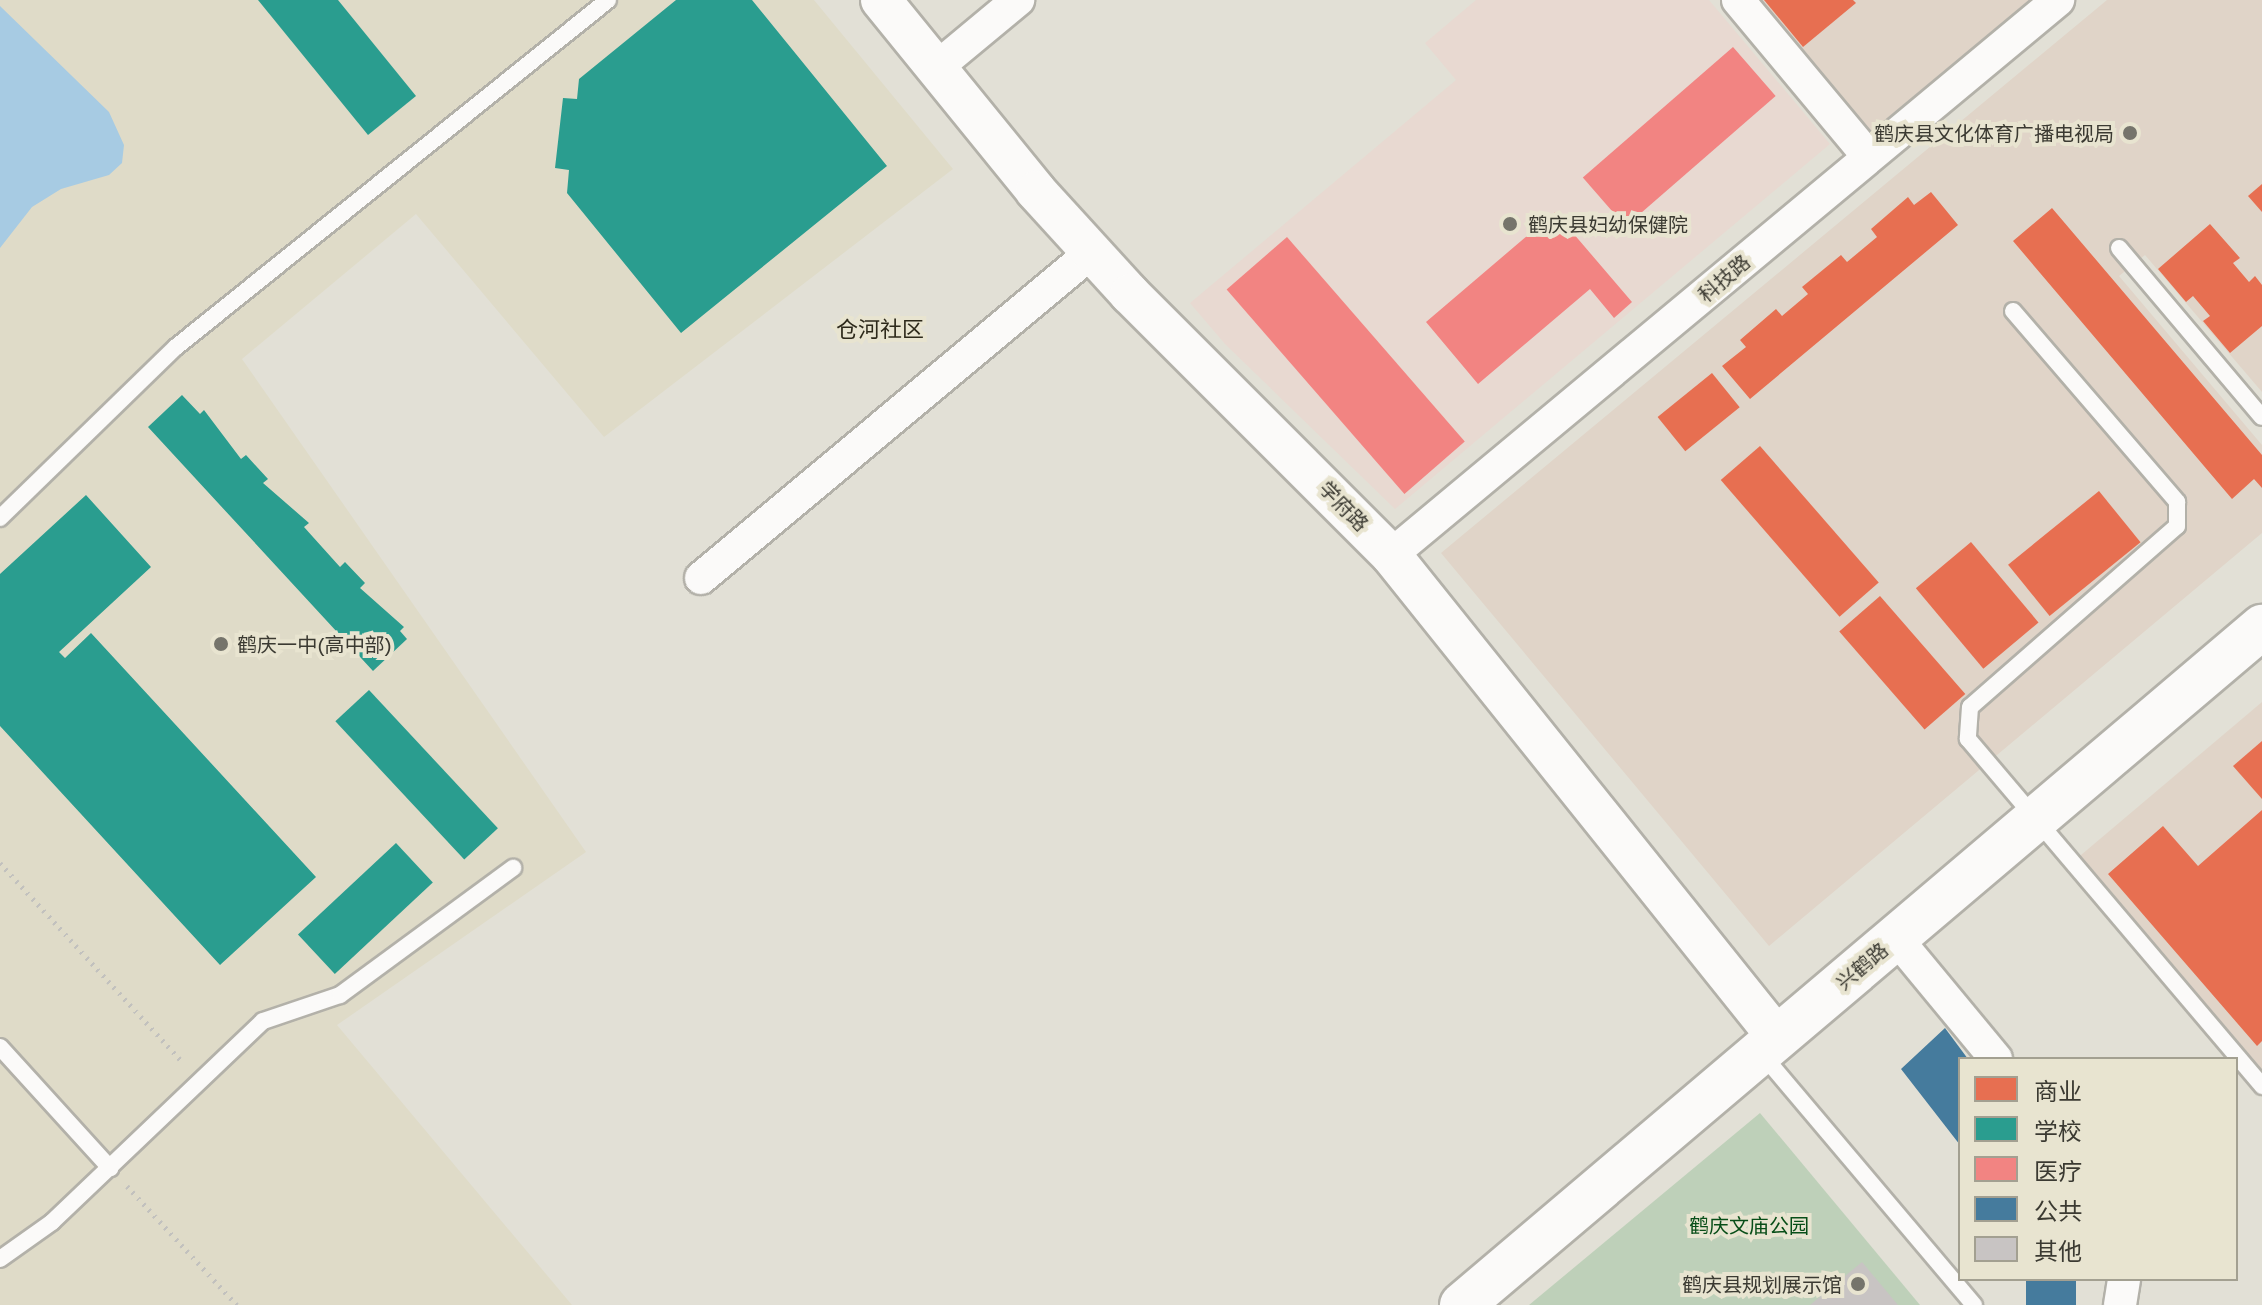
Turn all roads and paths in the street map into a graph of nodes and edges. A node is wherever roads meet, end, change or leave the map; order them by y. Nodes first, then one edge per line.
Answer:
1 (608, 0) edge
2 (881, 0) edge
3 (1018, 0) edge
4 (1738, 0) edge
5 (2058, 0) edge
6 (936, 68) junction
7 (1869, 157) junction
8 (2119, 248) dead end
9 (1092, 252) junction
10 (2013, 311) dead end
11 (2262, 417) edge
12 (0, 518) edge
13 (1391, 555) junction
14 (701, 578) dead end
15 (2258, 640) edge
16 (2035, 819) junction
17 (0, 863) edge
18 (513, 868) dead end
19 (1896, 938) junction
20 (1769, 1045) junction
21 (0, 1047) edge
22 (1994, 1057) edge
23 (2237, 1057) edge
24 (2238, 1058) edge
25 (200, 1081) junction
26 (2262, 1086) edge
27 (110, 1168) junction
28 (0, 1259) edge
29 (2124, 1281) edge
30 (237, 1305) edge
31 (1462, 1305) edge
32 (1974, 1305) edge
33 (2120, 1305) edge

1 - 12 lane
2 - 6 street, 学府路
3 - 6 street
4 - 7 street
5 - 7 street, 科技路
6 - 9 street, 学府路
7 - 13 street, 科技路
8 - 11 lane
9 - 13 street, 学府路
9 - 14 street
10 - 16 lane
13 - 20 street, 学府路
15 - 16 main road, 兴鹤路
16 - 19 main road, 兴鹤路
16 - 23 lane
17 - 25 path
18 - 25 lane
19 - 20 main road, 兴鹤路
19 - 22 street
20 - 31 main road, 兴鹤路
20 - 32 lane
21 - 27 lane
24 - 26 lane
25 - 27 lane
27 - 28 lane
27 - 30 path
29 - 33 street

